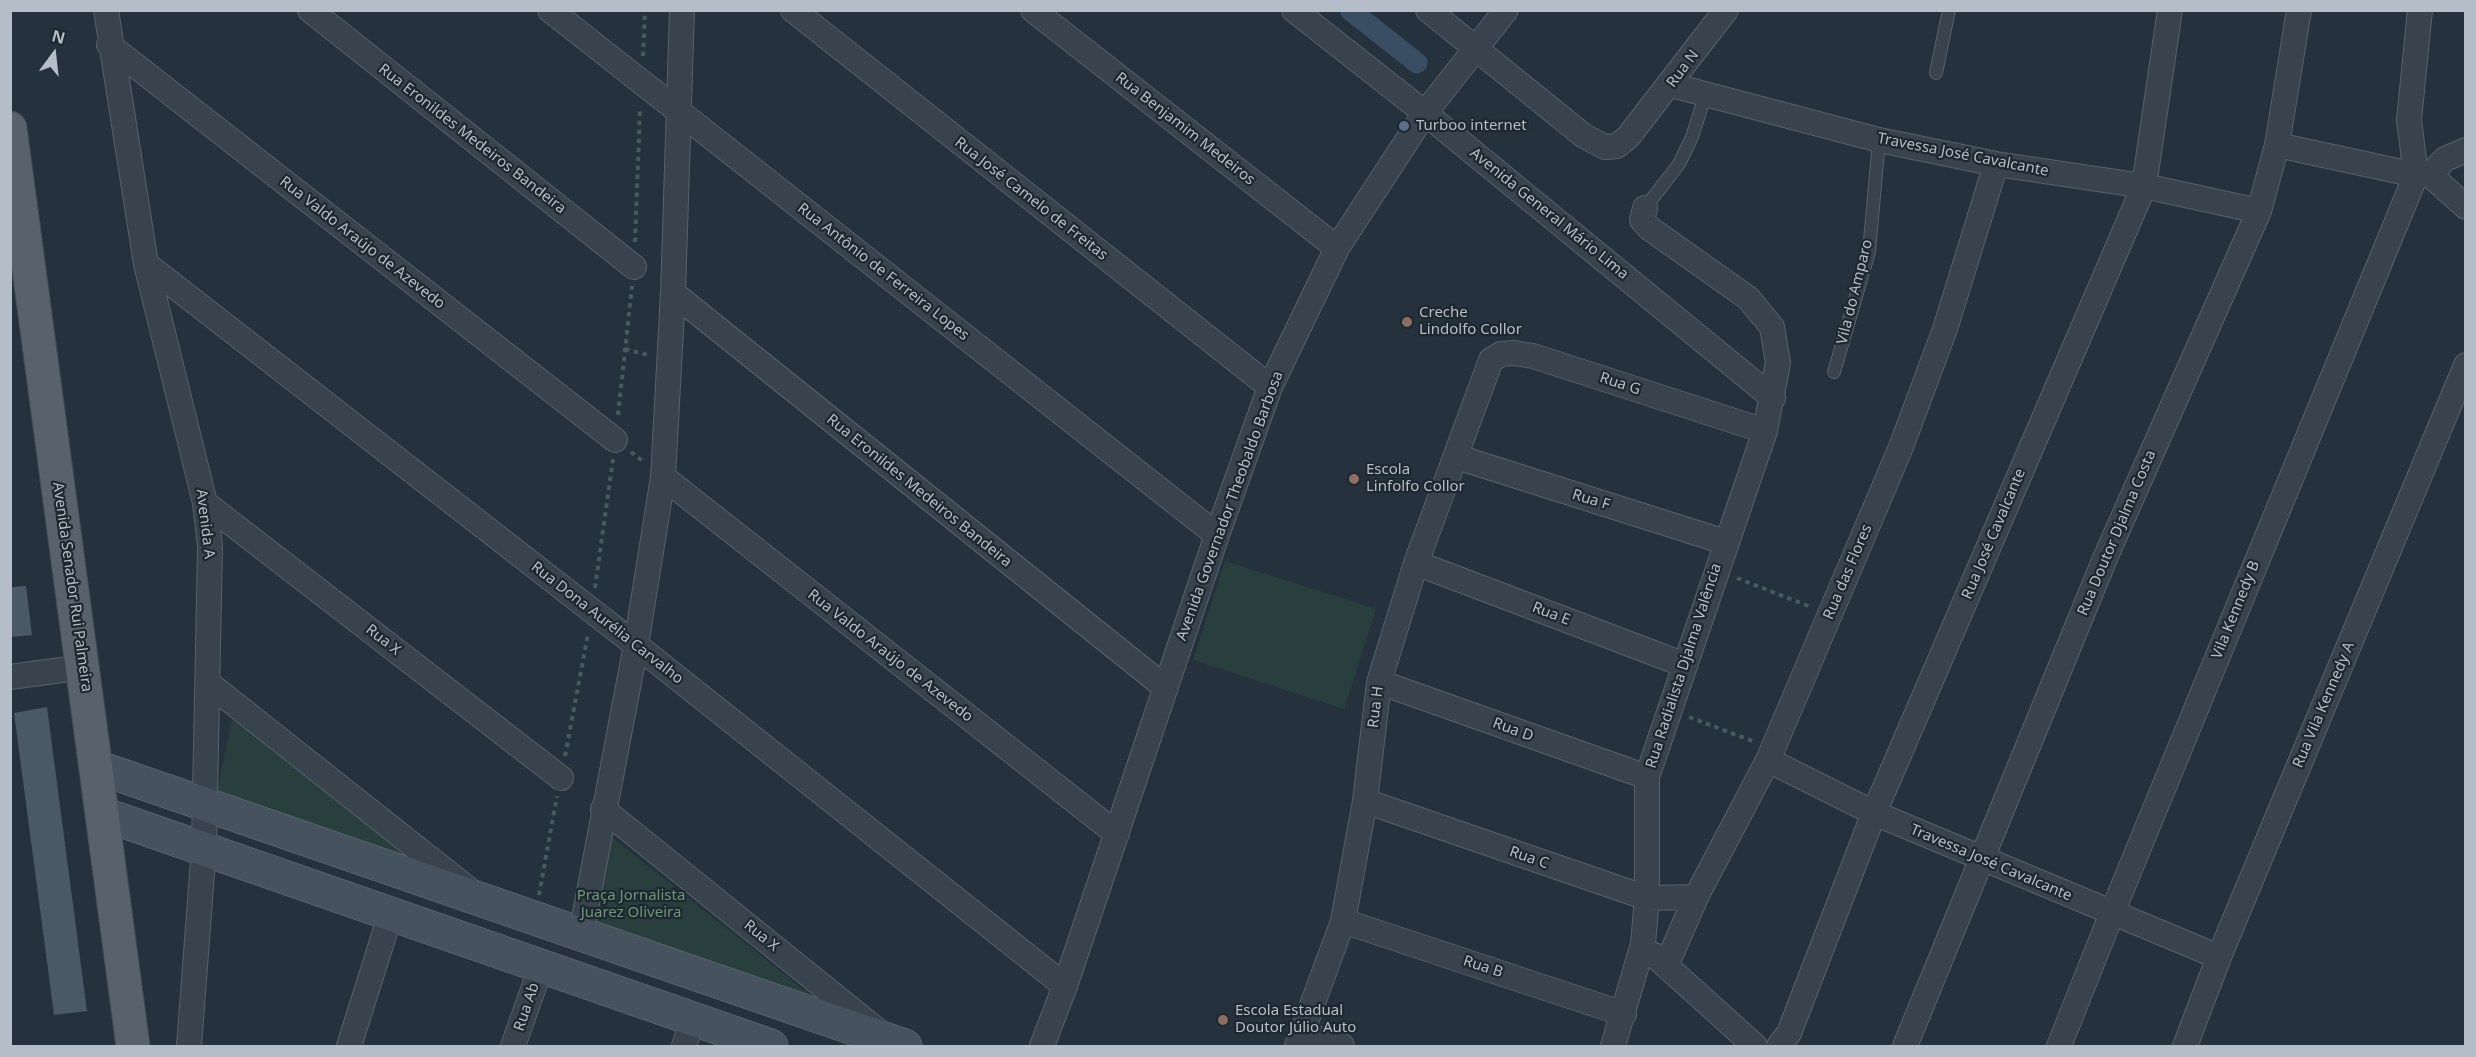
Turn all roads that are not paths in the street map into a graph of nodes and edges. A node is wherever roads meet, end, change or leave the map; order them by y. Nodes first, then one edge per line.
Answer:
1 (106, 10) edge
2 (310, 10) edge
3 (550, 10) edge
4 (682, 10) edge
5 (793, 10) edge
6 (1033, 10) edge
7 (1294, 10) edge
8 (1428, 10) edge
9 (1506, 10) edge
10 (1726, 10) edge
11 (1949, 10) edge
12 (2170, 10) edge
13 (2299, 10) edge
14 (2420, 10) edge
15 (109, 45) junction
16 (1468, 59) junction
17 (1936, 73) dead end
18 (1671, 85) junction
19 (1706, 96) junction
20 (1428, 110) junction
21 (678, 111) junction
22 (10, 128) edge
23 (1879, 140) junction
24 (2277, 145) junction
25 (2466, 150) edge
26 (1996, 164) junction
27 (2423, 175) junction
28 (2144, 186) junction
29 (2466, 207) edge
30 (1645, 208) joint
31 (2259, 211) junction
32 (1337, 248) junction
33 (146, 264) junction
34 (634, 267) road end
35 (673, 293) junction
36 (2466, 365) edge
37 (1834, 372) dead end
38 (1484, 375) joint
39 (1270, 387) junction
40 (1773, 398) junction
41 (1765, 431) junction
42 (615, 440) road end
43 (1457, 457) junction
44 (663, 477) junction
45 (205, 503) junction
46 (1217, 534) junction
47 (1725, 542) junction
48 (1416, 563) junction
49 (636, 645) junction
50 (1685, 665) junction
51 (83, 667) junction
52 (10, 677) edge
53 (208, 682) junction
54 (1379, 682) junction
55 (1166, 688) junction
56 (1770, 754) junction
57 (97, 767) junction
58 (1647, 777) junction
59 (561, 778) road end
60 (1365, 801) junction
61 (206, 804) junction
62 (603, 809) junction
63 (1874, 813) junction
64 (103, 814) junction
65 (1117, 834) junction
66 (204, 847) junction
67 (1981, 860) junction
68 (1696, 897) junction
69 (1647, 898) junction
70 (482, 901) junction
71 (391, 913) junction
72 (2112, 913) junction
73 (1343, 921) junction
74 (581, 934) junction
75 (1643, 944) junction
76 (2219, 957) junction
77 (541, 966) junction
78 (1666, 966) junction
79 (1065, 986) junction
80 (1624, 1014) junction
81 (688, 1033) edge
82 (1300, 1040) edge
83 (898, 1044) edge
84 (133, 1047) edge
85 (189, 1047) edge
86 (349, 1047) edge
87 (513, 1047) edge
88 (771, 1047) edge
89 (1042, 1047) edge
90 (1342, 1047) edge
91 (1613, 1047) edge
92 (1755, 1047) edge
93 (1779, 1047) edge
94 (1905, 1047) edge
95 (2059, 1047) edge
96 (2185, 1047) edge

1 - 15 street, Avenida A
2 - 34 street, Rua Eronildes Medeiros Bandeira
3 - 21 street, Rua Antônio de Ferreira Lopes
4 - 21 street
5 - 39 street, Rua José Camelo de Freitas
6 - 32 street, Rua Benjamim Medeiros
7 - 20 street, Avenida General Mário Lima
8 - 16 street
9 - 16 street, Avenida Governador Theobaldo Barbosa
10 - 18 street, Rua N
11 - 17 lane
12 - 28 street, Rua José Cavalcante
13 - 24 street, Rua Doutor Djalma Costa
14 - 27 street
15 - 33 street, Avenida A
15 - 42 street, Rua Valdo Araújo de Azevedo
16 - 18 street, Rua N
16 - 20 street, Avenida Governador Theobaldo Barbosa
18 - 19 street, Travessa José Cavalcante
19 - 23 street, Travessa José Cavalcante
19 - 30 lane
20 - 32 street, Avenida Governador Theobaldo Barbosa
20 - 40 street, Avenida General Mário Lima
21 - 35 street
21 - 46 street, Rua Antônio de Ferreira Lopes
22 - 51 main road, Avenida Senador Rui Palmeira
23 - 26 street, Travessa José Cavalcante
23 - 37 lane, Vila do Amparo
24 - 27 street
24 - 31 street, Rua Doutor Djalma Costa
25 - 27 street
26 - 28 street, Travessa José Cavalcante
26 - 56 street, Rua das Flores
27 - 29 street
27 - 72 street, Vila Kennedy B
28 - 31 street, Travessa José Cavalcante
28 - 63 street, Rua José Cavalcante
30 - 40 street, Rua Radialista Djalma Valência
31 - 67 street, Rua Doutor Djalma Costa
32 - 39 street, Avenida Governador Theobaldo Barbosa
33 - 45 street, Avenida A
33 - 49 street, Rua Dona Aurélia Carvalho
35 - 44 street
35 - 55 street, Rua Eronildes Medeiros Bandeira
36 - 76 street, Rua Vila Kennedy A
38 - 41 street, Rua G
38 - 43 street, Rua H
39 - 46 street, Avenida Governador Theobaldo Barbosa
40 - 41 street, Rua Radialista Djalma Valência
41 - 47 street, Rua Radialista Djalma Valência
43 - 47 street, Rua F
43 - 48 street, Rua H
44 - 49 street
44 - 65 street, Rua Valdo Araújo de Azevedo
45 - 53 street, Avenida A
45 - 59 street, Rua X
46 - 55 street, Avenida Governador Theobaldo Barbosa
47 - 50 street, Rua Radialista Djalma Valência
48 - 50 street, Rua E
48 - 54 street, Rua H
49 - 62 street
49 - 79 street, Rua Dona Aurélia Carvalho
50 - 58 street, Rua Radialista Djalma Valência
51 - 52 street
51 - 57 main road, Avenida Senador Rui Palmeira
53 - 61 street, Avenida A
53 - 70 street
54 - 58 street, Rua D
54 - 60 street, Rua H
55 - 65 street, Avenida Governador Theobaldo Barbosa
56 - 63 street, Travessa José Cavalcante
56 - 68 street, Rua das Flores
57 - 61 street
57 - 64 main road, Avenida Senador Rui Palmeira
58 - 69 street, Rua Radialista Djalma Valência
60 - 69 street, Rua C
60 - 73 street, Rua H
61 - 66 street, Avenida A
61 - 70 street
62 - 74 street
62 - 83 street, Rua X
63 - 67 street, Travessa José Cavalcante
63 - 93 street, Rua José Cavalcante
64 - 66 street
64 - 84 main road, Avenida Senador Rui Palmeira
65 - 79 street, Avenida Governador Theobaldo Barbosa
66 - 71 street
66 - 85 street, Avenida A
67 - 72 street, Travessa José Cavalcante
67 - 94 street, Rua Doutor Djalma Costa
68 - 69 street, Rua C
68 - 78 street, Rua das Flores
69 - 75 street, Rua Radialista Djalma Valência
70 - 74 street
71 - 77 street
71 - 86 street
72 - 76 street, Travessa José Cavalcante
72 - 95 street, Vila Kennedy B
73 - 80 street, Rua B
73 - 82 street, Rua H
74 - 83 street
75 - 78 street
75 - 80 street, Rua Radialista Djalma Valência
76 - 96 street, Rua Vila Kennedy A
77 - 81 street
77 - 87 street, Rua Ab
78 - 92 street
79 - 89 street, Avenida Governador Theobaldo Barbosa
80 - 91 street, Rua Radialista Djalma Valência
81 - 88 street
82 - 90 street

